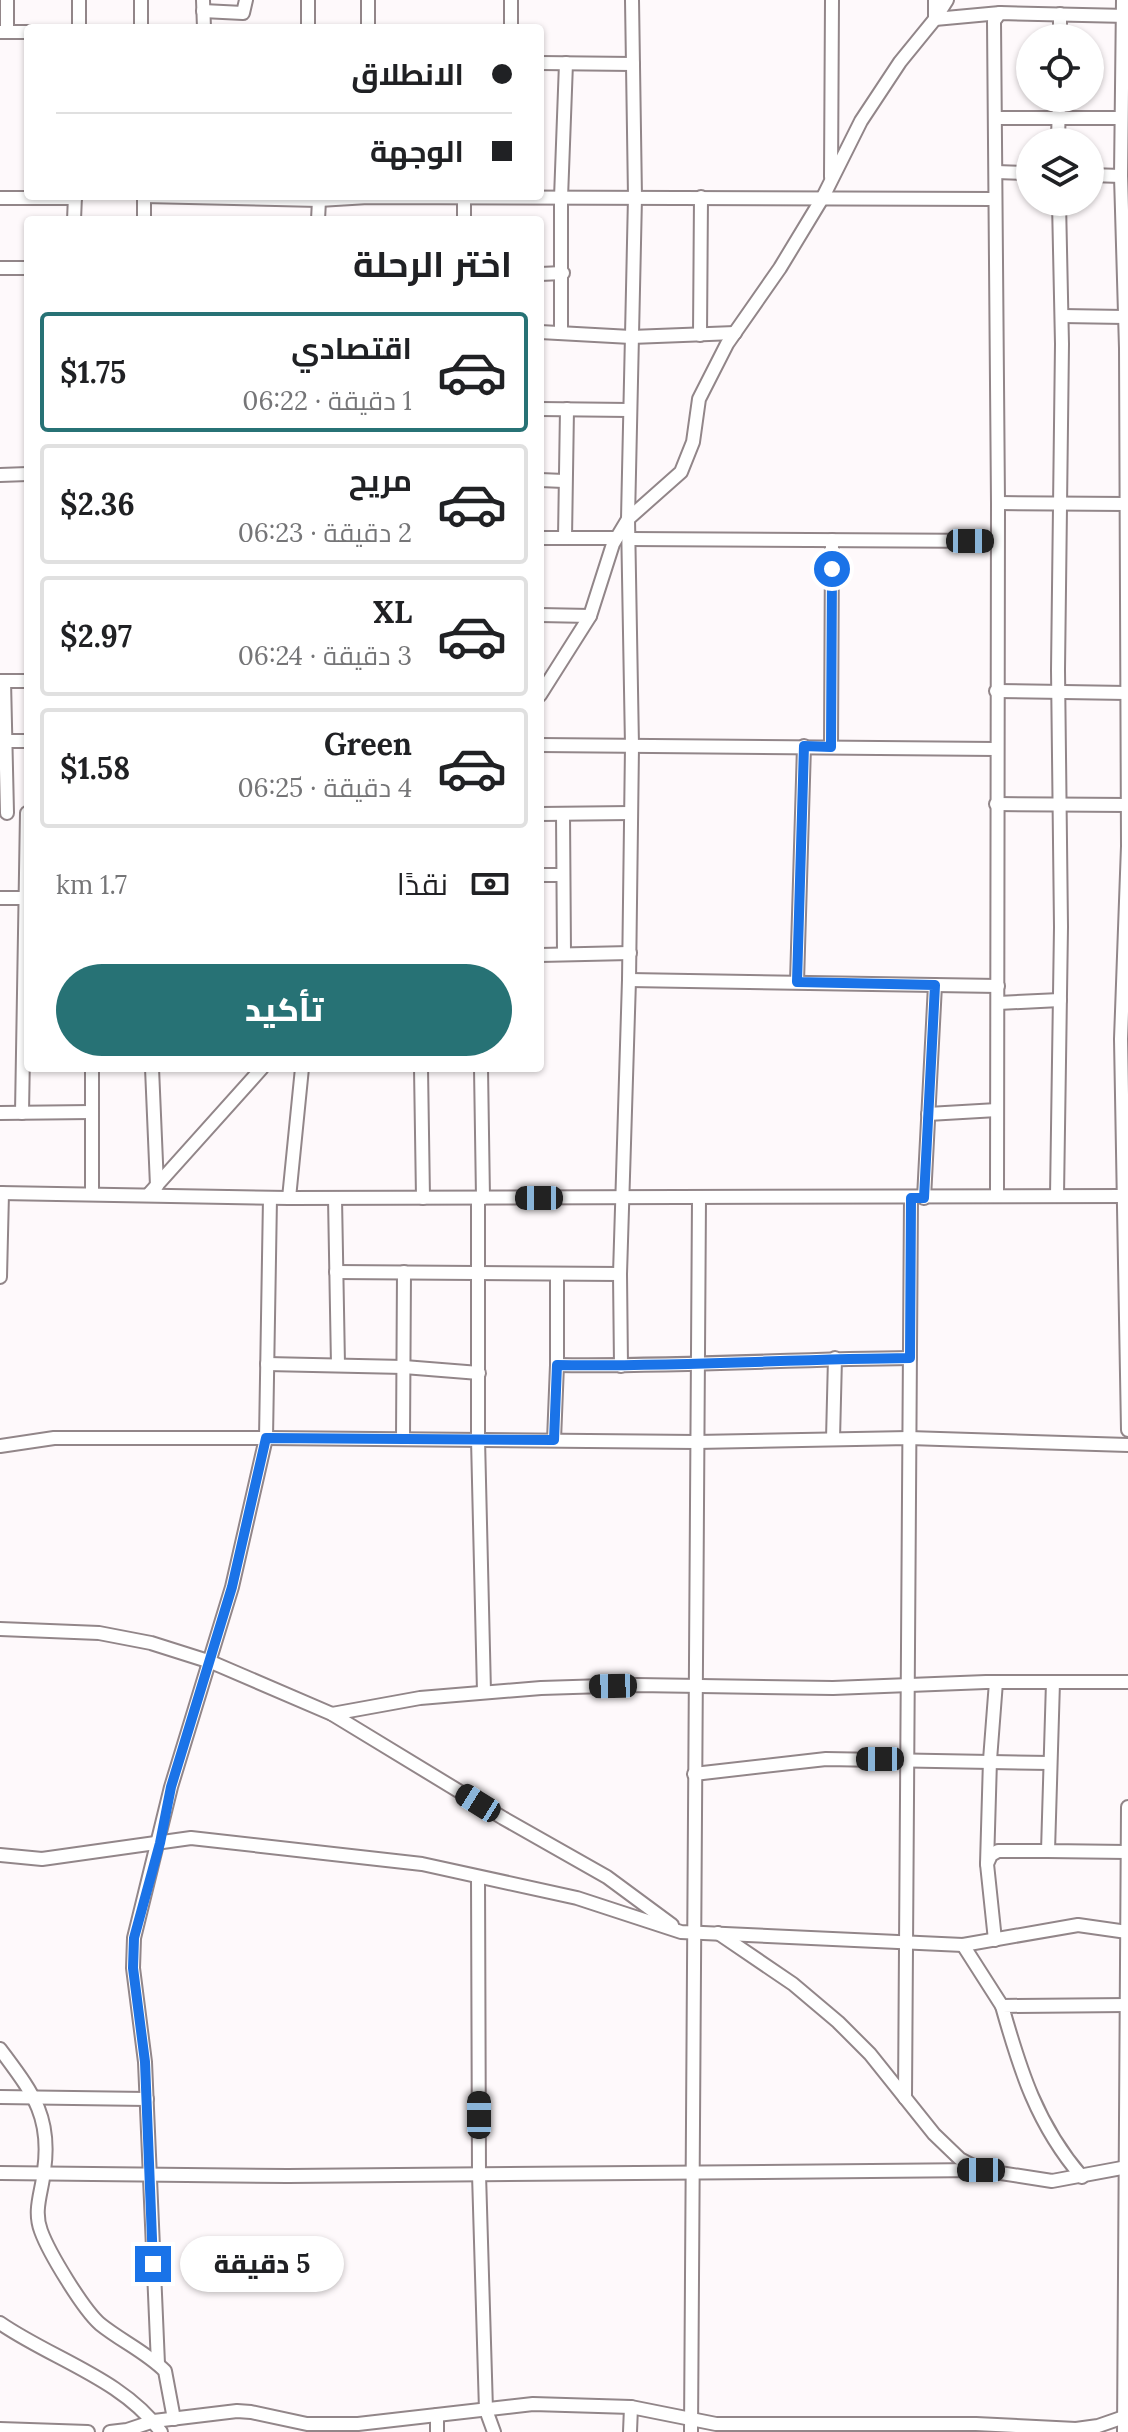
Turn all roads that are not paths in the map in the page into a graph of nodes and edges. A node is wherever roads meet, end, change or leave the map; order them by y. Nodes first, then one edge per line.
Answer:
1 (7, 0) edge
2 (79, 0) edge
3 (141, 0) edge
4 (246, 0) edge
5 (308, 0) edge
6 (368, 0) edge
7 (511, 0) edge
8 (632, 0) edge
9 (832, 0) edge
10 (935, 0) edge
11 (947, 0) edge
12 (1123, 0) edge
13 (203, 6) edge
14 (1000, 13) junction
15 (1060, 14) junction
16 (1125, 16) edge
17 (935, 19) junction
18 (79, 24) edge
19 (141, 24) edge
20 (308, 24) edge
21 (368, 24) edge
22 (511, 24) edge
23 (1060, 24) edge
24 (3, 32) edge
25 (24, 32) edge
26 (544, 63) edge
27 (566, 63) junction
28 (633, 64) junction
29 (1059, 112) edge
30 (995, 118) junction
31 (1121, 118) junction
32 (1059, 119) junction
33 (1059, 128) edge
34 (996, 172) junction
35 (1016, 173) edge
36 (1104, 175) edge
37 (1121, 176) junction
38 (831, 181) junction
39 (24, 197) edge
40 (635, 197) junction
41 (701, 197) junction
42 (823, 197) junction
43 (0, 198) edge
44 (544, 198) edge
45 (561, 198) junction
46 (995, 199) junction
47 (319, 200) edge
48 (1126, 212) edge
49 (318, 216) edge
50 (1059, 216) edge
51 (0, 268) edge
52 (24, 268) edge
53 (563, 273) junction
54 (544, 274) edge
55 (1062, 316) junction
56 (1125, 317) junction
57 (544, 332) edge
58 (561, 332) junction
59 (735, 333) junction
60 (700, 335) junction
61 (631, 337) junction
62 (1127, 348) edge
63 (544, 409) edge
64 (567, 409) junction
65 (629, 410) junction
66 (24, 474) edge
67 (0, 475) edge
68 (544, 480) edge
69 (564, 481) junction
70 (998, 503) junction
71 (1060, 504) junction
72 (1126, 504) edge
73 (628, 519) junction
74 (544, 538) edge
75 (565, 538) junction
76 (622, 538) junction
77 (832, 540) junction
78 (997, 541) junction
79 (544, 615) edge
80 (590, 616) junction
81 (1127, 662) edge
82 (2, 681) edge
83 (24, 681) edge
84 (544, 689) edge
85 (996, 691) junction
86 (1058, 693) junction
87 (1127, 693) edge
88 (5, 741) junction
89 (24, 741) edge
90 (544, 745) edge
91 (632, 746) junction
92 (804, 746) junction
93 (831, 747) junction
94 (996, 749) junction
95 (1057, 803) junction
96 (996, 804) junction
97 (1128, 805) edge
98 (3, 813) edge
99 (24, 813) edge
100 (631, 813) junction
101 (544, 814) edge
102 (563, 814) junction
103 (544, 875) edge
104 (563, 875) junction
105 (0, 898) edge
106 (24, 898) edge
107 (630, 953) junction
108 (564, 954) junction
109 (544, 955) edge
110 (1126, 959) edge
111 (629, 980) junction
112 (797, 982) junction
113 (935, 985) junction
114 (998, 986) junction
115 (1060, 1000) junction
116 (998, 1003) junction
117 (24, 1006) edge
118 (92, 1072) edge
119 (152, 1072) edge
120 (258, 1072) edge
121 (302, 1072) edge
122 (421, 1072) edge
123 (481, 1072) edge
124 (997, 1110) junction
125 (92, 1112) junction
126 (0, 1113) edge
127 (22, 1113) junction
128 (928, 1114) junction
129 (153, 1190) junction
130 (1, 1193) edge
131 (92, 1194) junction
132 (997, 1196) junction
133 (1057, 1196) junction
134 (1126, 1196) edge
135 (624, 1197) junction
136 (270, 1198) junction
137 (289, 1198) junction
138 (335, 1198) junction
139 (423, 1198) junction
140 (481, 1198) junction
141 (699, 1198) junction
142 (917, 1198) junction
143 (336, 1272) junction
144 (404, 1272) junction
145 (478, 1272) junction
146 (557, 1274) junction
147 (620, 1274) junction
148 (0, 1277) edge
149 (1127, 1353) edge
150 (835, 1358) junction
151 (910, 1358) junction
152 (267, 1364) junction
153 (338, 1365) junction
154 (557, 1365) junction
155 (696, 1365) junction
156 (621, 1366) junction
157 (404, 1367) junction
158 (479, 1373) junction
159 (1128, 1430) edge
160 (266, 1438) junction
161 (403, 1438) junction
162 (909, 1438) junction
163 (478, 1439) junction
164 (833, 1439) junction
165 (554, 1440) junction
166 (696, 1442) junction
167 (1128, 1445) edge
168 (0, 1446) edge
169 (0, 1629) edge
170 (211, 1662) junction
171 (996, 1682) junction
172 (1053, 1682) junction
173 (1128, 1682) edge
174 (695, 1686) junction
175 (907, 1687) junction
176 (484, 1692) junction
177 (332, 1714) junction
178 (907, 1760) junction
179 (990, 1760) junction
180 (1050, 1763) junction
181 (694, 1774) junction
182 (1128, 1807) edge
183 (160, 1843) junction
184 (1048, 1851) junction
185 (1127, 1852) edge
186 (0, 1855) edge
187 (987, 1864) junction
188 (478, 1877) junction
189 (681, 1932) junction
190 (695, 1932) junction
191 (717, 1932) junction
192 (1127, 1932) edge
193 (995, 1940) junction
194 (907, 1942) junction
195 (963, 1945) junction
196 (1127, 1951) edge
197 (1127, 2005) edge
198 (1002, 2006) junction
199 (0, 2049) edge
200 (0, 2097) edge
201 (34, 2097) junction
202 (905, 2098) junction
203 (147, 2099) junction
204 (1128, 2103) edge
205 (1127, 2167) edge
206 (981, 2170) junction
207 (692, 2172) junction
208 (0, 2173) edge
209 (44, 2174) junction
210 (479, 2174) junction
211 (151, 2175) junction
212 (1082, 2177) junction
213 (1127, 2249) edge
214 (0, 2323) edge
215 (158, 2364) junction
216 (1126, 2401) edge
217 (631, 2407) junction
218 (486, 2410) junction
219 (437, 2415) junction
220 (1124, 2417) junction
221 (174, 2419) junction
222 (307, 2424) junction
223 (691, 2426) edge
224 (150, 2428) edge
225 (932, 2428) edge
226 (809, 2429) edge
227 (6, 2430) edge
228 (78, 2432) edge
229 (88, 2432) edge
230 (110, 2432) edge
231 (319, 2432) edge
232 (437, 2432) edge
233 (494, 2432) edge
234 (630, 2432) edge
235 (1124, 2432) edge

1 - 24 street
2 - 18 street
3 - 19 street
4 - 13 street
5 - 20 street
6 - 21 street
7 - 22 street
8 - 28 street
9 - 38 street
10 - 17 street
11 - 17 street
12 - 16 street
14 - 15 street
14 - 17 street
14 - 30 street
15 - 16 street
15 - 23 street
16 - 31 street
17 - 38 street
24 - 25 street
26 - 27 street
27 - 28 street
27 - 45 street
28 - 40 street
29 - 32 street
30 - 32 street
30 - 34 street
31 - 32 street
31 - 37 street
32 - 33 street
34 - 35 street
34 - 46 street
36 - 37 street
37 - 48 street
38 - 42 street
39 - 43 street
40 - 41 street
40 - 45 street
40 - 61 street
41 - 42 street
41 - 60 street
42 - 46 street
42 - 59 street
44 - 45 street
45 - 53 street
46 - 70 street
47 - 49 street
48 - 56 street
50 - 55 street
51 - 52 street
53 - 54 street
53 - 58 street
55 - 56 street
55 - 71 street
56 - 62 street
57 - 58 street
58 - 61 street
59 - 60 street
59 - 73 street
60 - 61 street
61 - 65 street
62 - 72 street
63 - 64 street
64 - 65 street
64 - 69 street
65 - 73 street
66 - 67 street
68 - 69 street
69 - 75 street
70 - 71 street
70 - 78 street
71 - 72 street
71 - 86 street
72 - 81 street
73 - 76 street
74 - 75 street
75 - 76 street
76 - 77 street
76 - 80 street
76 - 91 street
77 - 78 street
77 - 93 street
78 - 85 street
79 - 80 street
80 - 84 street
81 - 87 street
82 - 83 street
82 - 88 street
85 - 86 street
85 - 94 street
86 - 87 street
86 - 95 street
87 - 97 street
88 - 89 street
88 - 98 street
90 - 91 street
91 - 92 street
91 - 100 street
92 - 93 street
92 - 112 street
93 - 94 street
94 - 96 street
95 - 96 street
95 - 97 street
95 - 115 street
96 - 114 street
97 - 110 street
98 - 99 street
100 - 102 street
100 - 107 street
101 - 102 street
102 - 104 street
103 - 104 street
104 - 108 street
105 - 106 street
107 - 108 street
107 - 111 street
108 - 109 street
110 - 134 street
111 - 112 street
111 - 135 street
112 - 113 street
113 - 114 street
113 - 128 street
114 - 116 street
115 - 116 street
115 - 133 street
116 - 124 street
117 - 127 street
118 - 125 street
119 - 129 street
120 - 129 street
121 - 137 street
122 - 139 street
123 - 140 street
124 - 128 street
124 - 132 street
125 - 127 street
125 - 131 street
126 - 127 street
128 - 142 street
129 - 131 street
129 - 136 street
130 - 131 street
130 - 148 street
132 - 133 street
132 - 142 street
133 - 134 street
134 - 149 street
135 - 140 street
135 - 141 street
135 - 147 street
136 - 137 street
136 - 152 street
137 - 138 street
138 - 139 street
138 - 143 street
139 - 140 street
140 - 145 street
141 - 142 street
141 - 155 street
142 - 151 street
143 - 144 street
143 - 153 street
144 - 145 street
144 - 157 street
145 - 146 street
145 - 158 street
146 - 147 street
146 - 154 street
147 - 156 street
149 - 159 street
150 - 151 street
150 - 155 street
150 - 164 street
151 - 162 street
152 - 153 street
152 - 160 street
153 - 157 street
154 - 156 street
154 - 165 street
155 - 156 street
155 - 166 street
157 - 158 street
157 - 161 street
158 - 163 street
160 - 161 street
160 - 168 street
160 - 170 street
161 - 163 street
162 - 164 street
162 - 167 street
162 - 175 street
163 - 165 street
163 - 176 street
164 - 166 street
165 - 166 street
166 - 174 street
169 - 170 street
170 - 177 street
170 - 183 street
171 - 172 street
171 - 175 street
171 - 179 street
172 - 173 street
172 - 180 street
174 - 175 street
174 - 176 street
174 - 181 street
175 - 178 street
176 - 177 street
177 - 189 street
178 - 179 street
178 - 181 street
178 - 194 street
179 - 180 street
179 - 187 street
180 - 184 street
181 - 190 street
182 - 185 street
183 - 186 street
183 - 188 street
183 - 203 street
184 - 185 street
184 - 187 street
185 - 192 street
187 - 193 street
188 - 189 street
188 - 210 street
189 - 190 street
190 - 191 street
190 - 207 street
191 - 194 street
191 - 202 street
192 - 193 street
192 - 196 street
193 - 195 street
194 - 195 street
194 - 202 street
195 - 198 street
196 - 197 street
197 - 198 street
197 - 204 street
198 - 212 street
199 - 201 street
200 - 201 street
201 - 203 street
201 - 209 street
202 - 206 street
203 - 211 street
204 - 205 street
205 - 212 street
205 - 213 street
206 - 207 street
206 - 212 street
207 - 210 street
207 - 223 street
208 - 209 street
209 - 211 street
209 - 215 street
210 - 211 street
210 - 218 street
211 - 215 street
213 - 216 street
214 - 224 street
215 - 221 street
216 - 220 street
217 - 218 street
217 - 223 street
217 - 234 street
218 - 219 street
218 - 233 street
219 - 222 street
219 - 232 street
220 - 225 street
220 - 235 street
221 - 222 street
221 - 224 street
222 - 231 street
223 - 226 street
224 - 230 street
225 - 226 street
227 - 228 street
228 - 229 street

